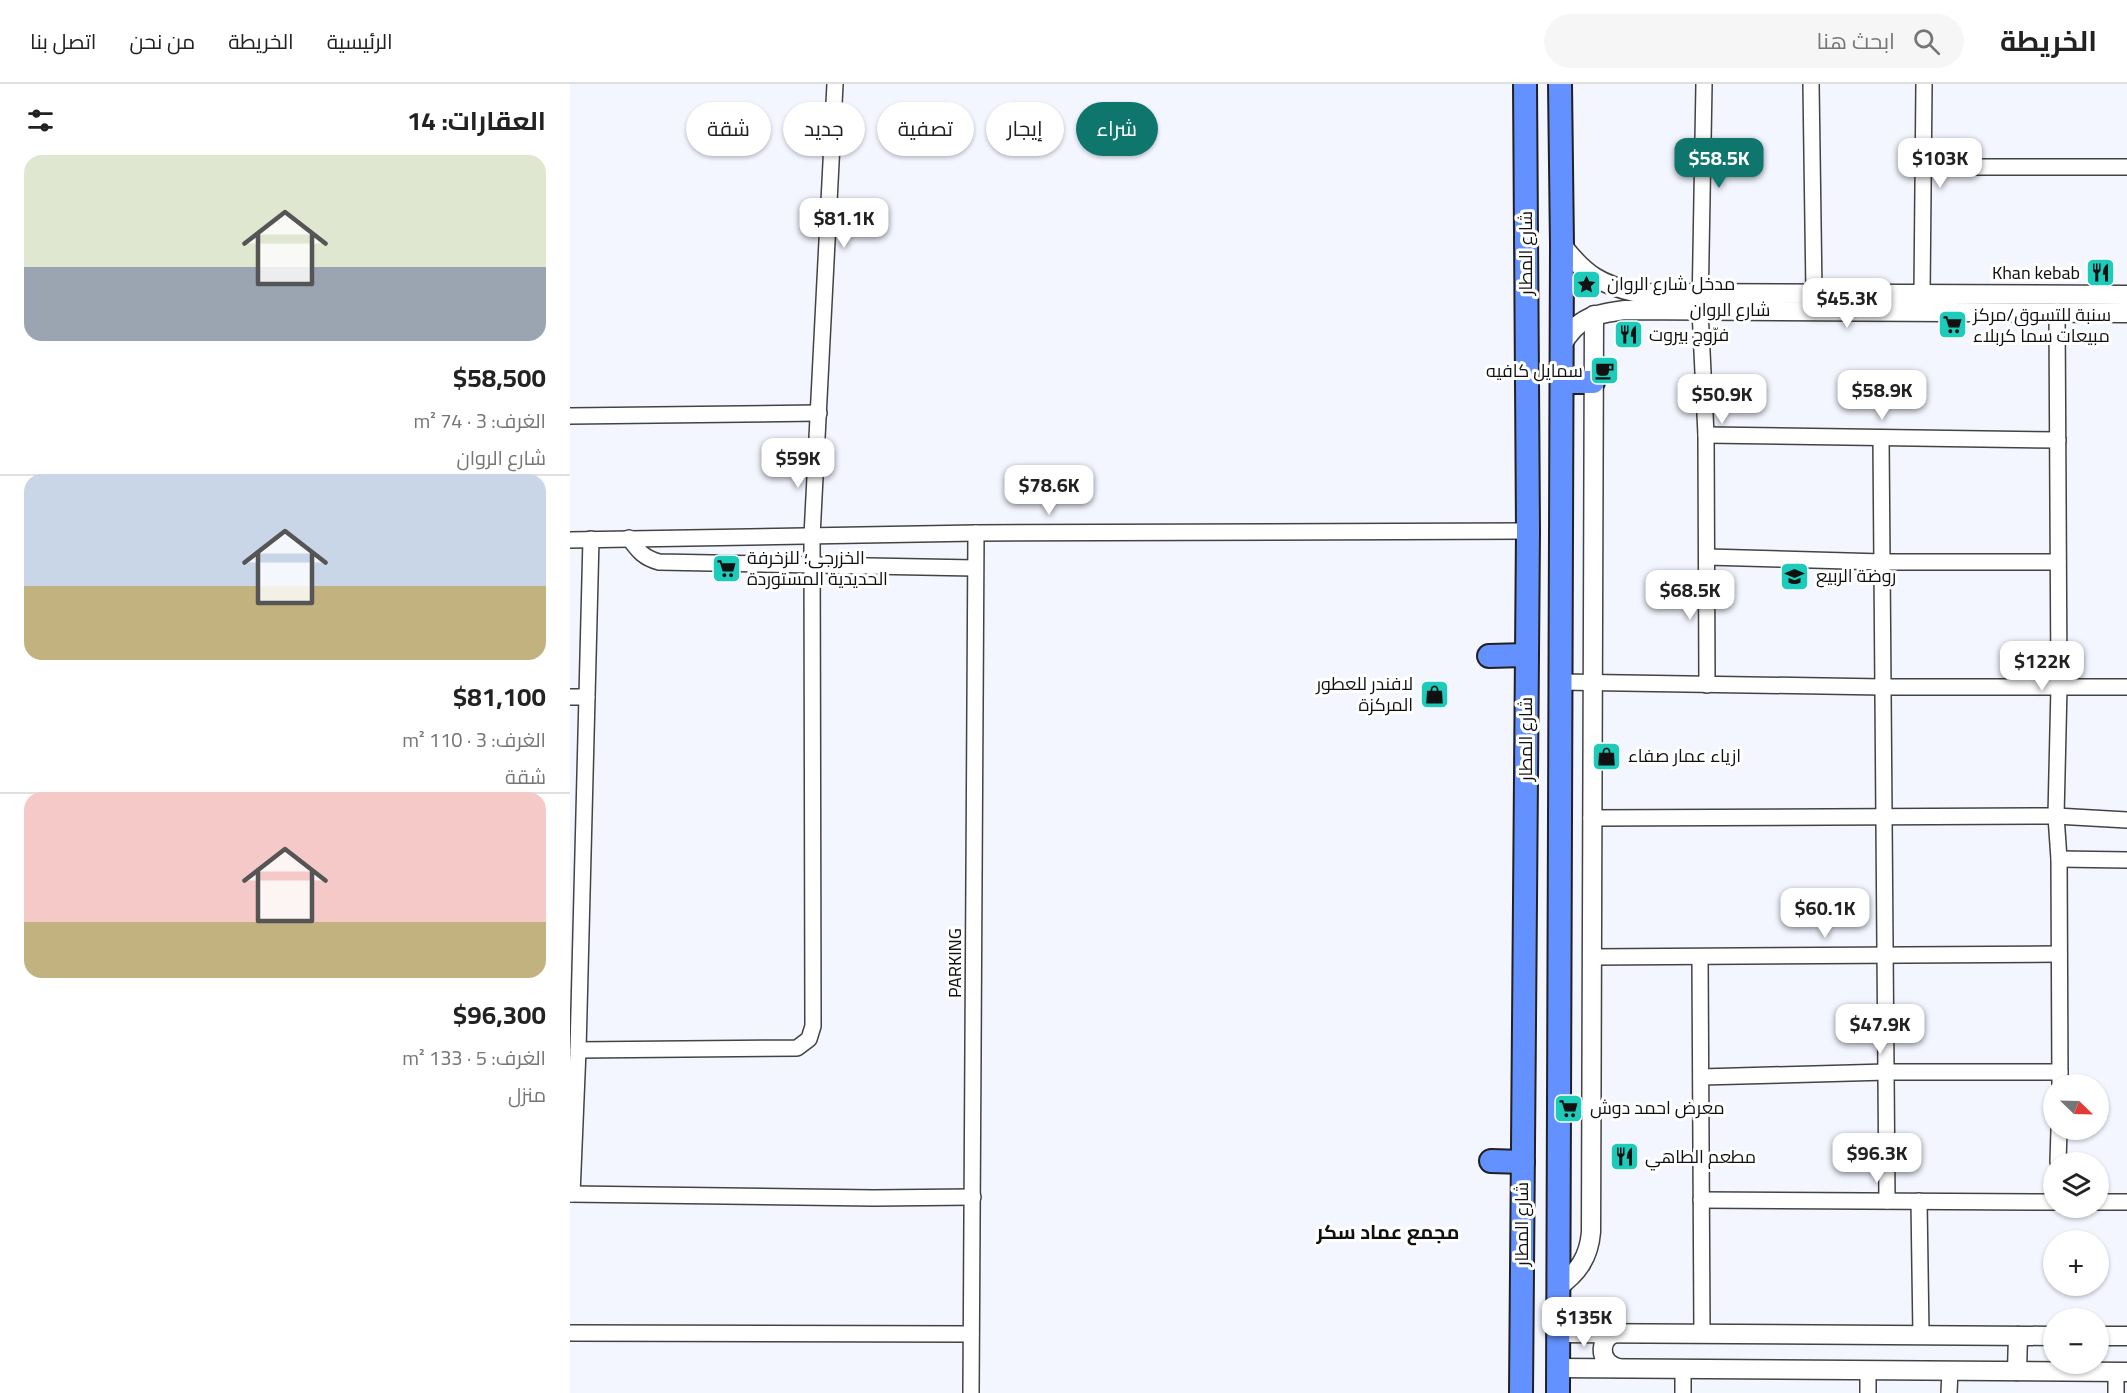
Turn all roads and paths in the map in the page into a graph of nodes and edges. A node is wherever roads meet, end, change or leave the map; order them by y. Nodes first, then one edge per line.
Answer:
1 (835, 84) edge
2 (1512, 84) edge
3 (1526, 84) edge
4 (1560, 84) edge
5 (1704, 84) edge
6 (1811, 84) edge
7 (1924, 84) edge
8 (1526, 107) junction
9 (1924, 167) junction
10 (2127, 167) edge
11 (1562, 246) junction
12 (1814, 293) junction
13 (1922, 294) junction
14 (2127, 295) edge
15 (1701, 302) junction
16 (2056, 311) junction
17 (2127, 313) edge
18 (1594, 315) junction
19 (1562, 345) junction
20 (1562, 382) junction
21 (1593, 382) junction
22 (819, 413) junction
23 (570, 416) edge
24 (1706, 435) junction
25 (1881, 438) junction
26 (2058, 440) junction
27 (1528, 531) junction
28 (976, 533) junction
29 (812, 536) junction
30 (629, 538) junction
31 (591, 539) junction
32 (570, 540) edge
33 (1707, 557) junction
34 (1882, 562) junction
35 (2058, 562) junction
36 (813, 565) junction
37 (975, 568) junction
38 (1527, 655) junction
39 (1489, 656) dead end
40 (1561, 682) junction
41 (1593, 682) junction
42 (1707, 685) junction
43 (1883, 687) junction
44 (2059, 687) junction
45 (2127, 687) edge
46 (570, 697) edge
47 (587, 697) junction
48 (2056, 816) junction
49 (1885, 817) junction
50 (1591, 818) junction
51 (2127, 820) edge
52 (577, 822) edge
53 (2059, 859) junction
54 (2127, 860) edge
55 (2059, 954) junction
56 (1886, 955) junction
57 (1592, 957) junction
58 (1700, 957) junction
59 (578, 1050) junction
60 (1887, 1072) junction
61 (2060, 1074) edge
62 (1701, 1077) junction
63 (2043, 1077) edge
64 (1491, 1161) dead end
65 (1523, 1162) junction
66 (571, 1194) edge
67 (974, 1197) junction
68 (1701, 1200) junction
69 (1887, 1201) junction
70 (1919, 1201) junction
71 (2043, 1202) edge
72 (2109, 1202) edge
73 (2127, 1202) edge
74 (1558, 1287) junction
75 (1619, 1332) junction
76 (570, 1333) edge
77 (1558, 1333) junction
78 (971, 1334) junction
79 (1702, 1334) junction
80 (1921, 1335) junction
81 (2018, 1336) junction
82 (2043, 1336) edge
83 (2109, 1336) edge
84 (2127, 1336) edge
85 (1558, 1368) junction
86 (1618, 1368) junction
87 (1683, 1369) junction
88 (1868, 1370) junction
89 (1950, 1371) junction
90 (2018, 1371) junction
91 (2122, 1372) edge
92 (971, 1393) edge
93 (1521, 1393) edge
94 (1558, 1393) edge
95 (1683, 1393) edge
96 (1868, 1393) edge
97 (1949, 1393) edge
98 (2116, 1393) edge

1 - 22 street
2 - 8 street
3 - 8 main road, شارع المطار
4 - 11 main road, شارع المطار
5 - 15 street
6 - 12 street
7 - 9 street
8 - 27 main road, شارع المطار
9 - 10 street
9 - 13 street
11 - 15 street, شارع الروان
11 - 19 main road, شارع المطار
12 - 13 street, شارع الروان
12 - 15 street, شارع الروان
13 - 14 street, شارع الروان
15 - 16 street, شارع الروان
15 - 18 street, شارع الروان
15 - 24 street
16 - 17 street, شارع الروان
16 - 26 street
18 - 19 street, شارع الروان
18 - 21 street
19 - 20 main road, شارع المطار
20 - 21 main road
20 - 40 main road, شارع المطار
21 - 41 street
22 - 23 street
22 - 29 street
24 - 25 street
24 - 33 street
25 - 26 street
25 - 34 street
26 - 35 street
27 - 28 street
27 - 38 main road, شارع المطار
28 - 29 street
28 - 37 street, PARKING
29 - 30 street
29 - 36 street
30 - 31 street
30 - 36 street
31 - 32 street
31 - 47 street
33 - 34 street
33 - 42 street
34 - 35 street
34 - 43 street
35 - 44 street
36 - 37 street
36 - 59 street
37 - 67 street, PARKING
38 - 39 main road
38 - 65 main road, شارع المطار
40 - 41 street
40 - 74 main road, شارع المطار
41 - 42 street
41 - 50 street
42 - 43 street
43 - 44 street
43 - 49 street
44 - 45 street
44 - 48 street
46 - 47 street
47 - 52 street
48 - 49 street
48 - 51 street
48 - 53 street
49 - 50 street
49 - 56 street
50 - 57 street
52 - 59 street
53 - 54 street
53 - 55 street
55 - 56 street
55 - 61 street
56 - 58 street
56 - 60 street
57 - 58 street
57 - 74 street
58 - 62 street
59 - 66 street
60 - 62 street
60 - 63 street
60 - 69 street
62 - 68 street
64 - 65 main road
65 - 93 main road, شارع المطار
66 - 67 street
67 - 78 street, PARKING
68 - 69 street
68 - 79 street
69 - 70 street
70 - 71 street
70 - 80 street
72 - 73 street
74 - 77 main road, شارع المطار
75 - 77 street
75 - 79 street
75 - 86 street
76 - 78 street
77 - 85 main road, شارع المطار
78 - 92 street, PARKING
79 - 80 street
80 - 81 street
81 - 82 street
81 - 90 street
83 - 84 street
85 - 86 street
85 - 94 main road, شارع المطار
86 - 87 street
87 - 88 street
87 - 95 street
88 - 89 street
88 - 96 street
89 - 90 street
89 - 97 street
90 - 91 street
91 - 98 street

